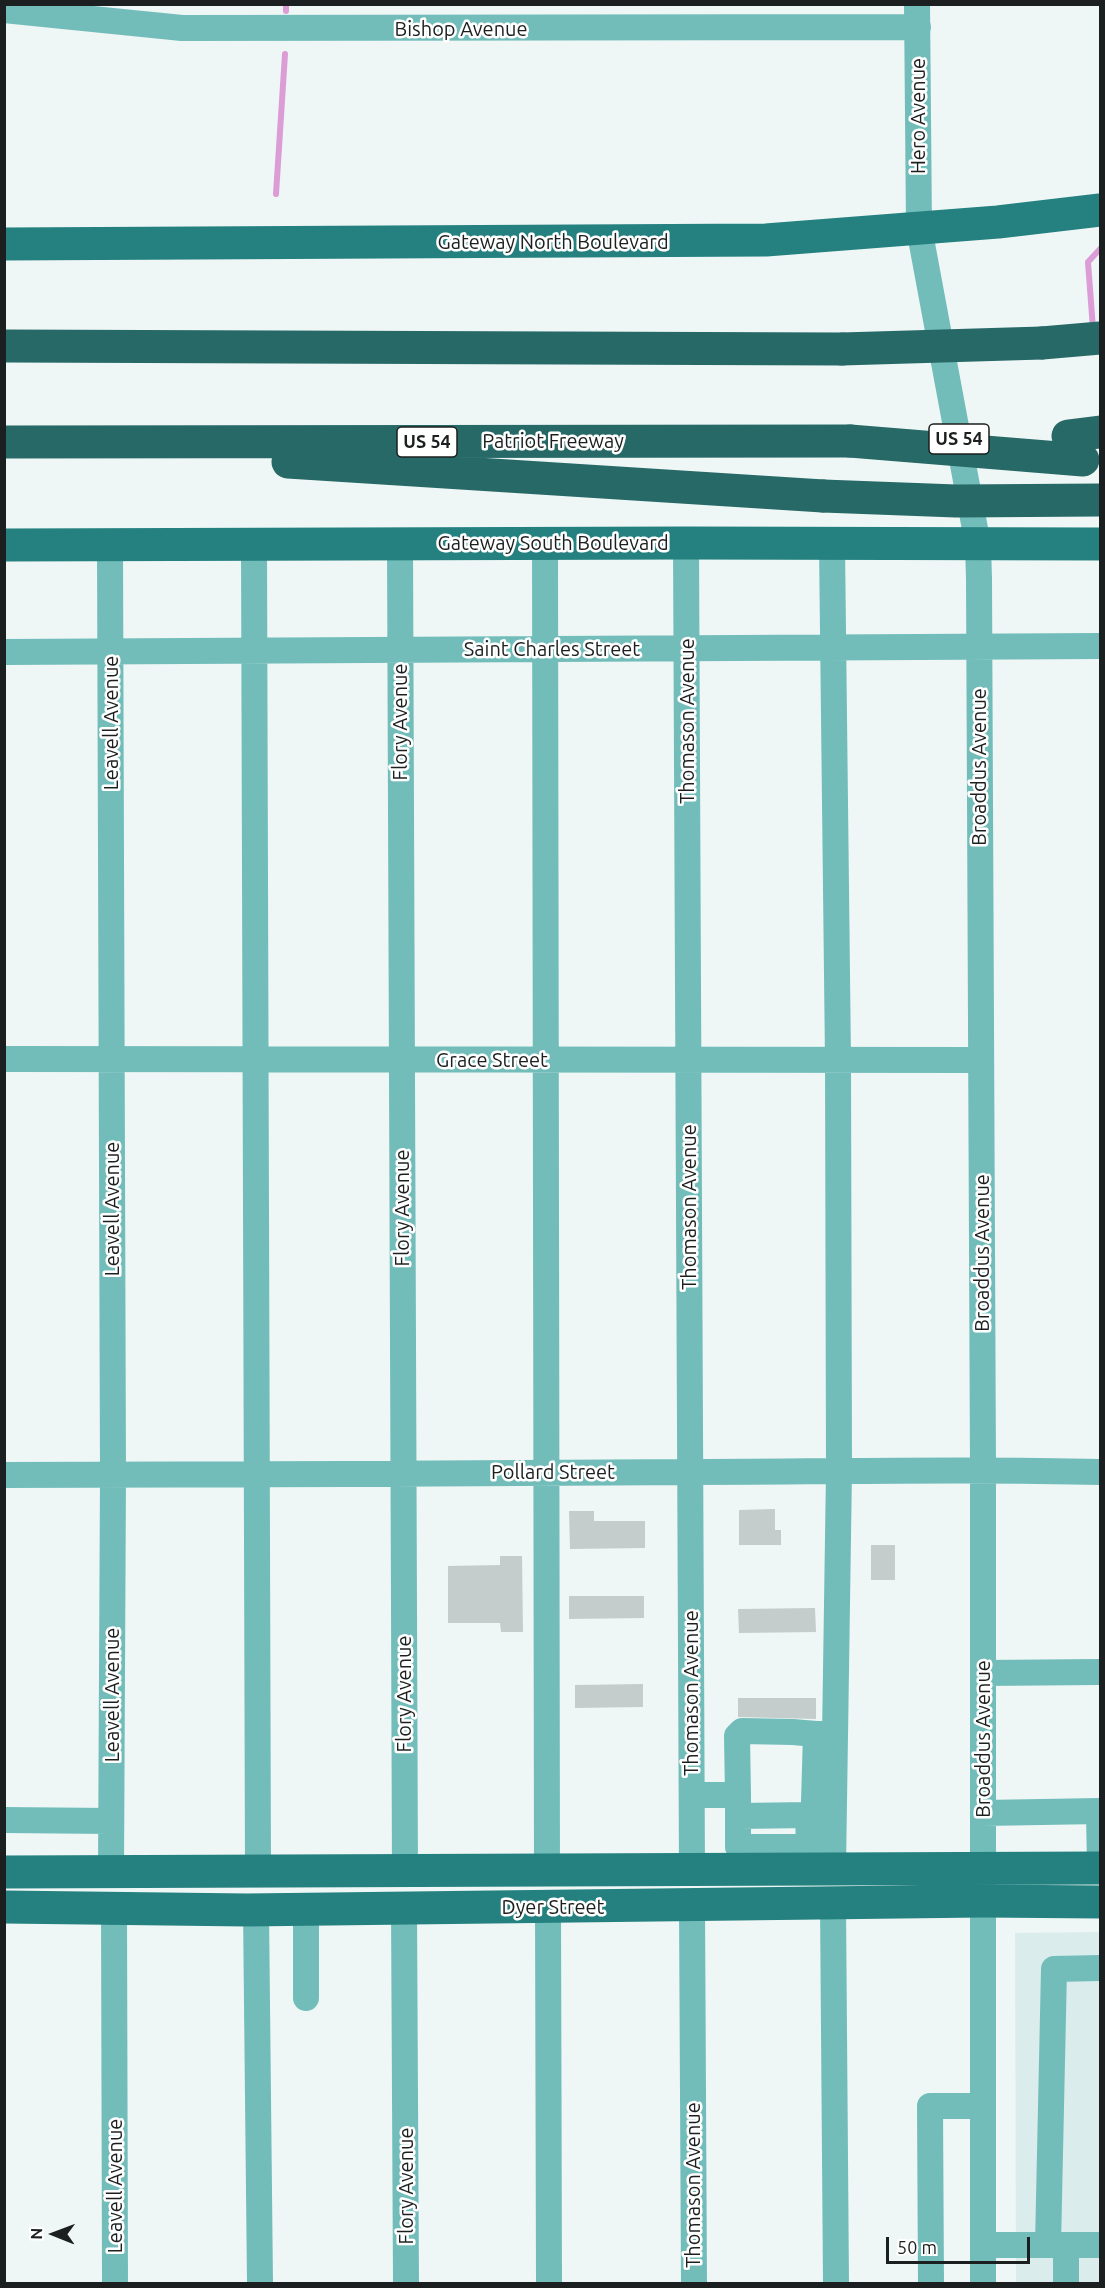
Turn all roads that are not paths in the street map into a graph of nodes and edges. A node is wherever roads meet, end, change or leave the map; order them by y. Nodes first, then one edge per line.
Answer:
1 (4, 10) edge
2 (918, 16) edge
3 (1101, 210) edge
4 (920, 228) junction
5 (4, 244) edge
6 (1101, 338) edge
7 (4, 346) edge
8 (1101, 432) edge
9 (4, 443) edge
10 (1084, 452) edge
11 (1101, 500) edge
12 (545, 543) junction
13 (686, 543) junction
14 (254, 544) junction
15 (400, 544) junction
16 (1101, 544) edge
17 (4, 545) edge
18 (110, 545) junction
19 (832, 545) junction
20 (978, 545) junction
21 (979, 646) junction
22 (1101, 646) edge
23 (833, 647) junction
24 (687, 648) junction
25 (546, 649) junction
26 (400, 650) junction
27 (254, 651) junction
28 (4, 652) edge
29 (111, 652) junction
30 (4, 1059) edge
31 (112, 1059) junction
32 (256, 1059) junction
33 (402, 1059) junction
34 (547, 1060) junction
35 (688, 1060) junction
36 (838, 1060) junction
37 (980, 1060) junction
38 (983, 1469) junction
39 (839, 1471) junction
40 (403, 1472) junction
41 (547, 1472) junction
42 (690, 1472) junction
43 (1101, 1472) edge
44 (257, 1474) junction
45 (4, 1475) edge
46 (113, 1475) junction
47 (1101, 1672) edge
48 (983, 1673) junction
49 (825, 1734) junction
50 (692, 1795) junction
51 (738, 1806) junction
52 (819, 1806) junction
53 (1100, 1812) edge
54 (983, 1813) junction
55 (4, 1820) edge
56 (111, 1821) junction
57 (758, 1858) junction
58 (817, 1862) junction
59 (1100, 1868) edge
60 (983, 1869) junction
61 (692, 1870) junction
62 (536, 1871) junction
63 (4, 1872) edge
64 (111, 1872) junction
65 (258, 1872) junction
66 (405, 1872) junction
67 (983, 1902) junction
68 (1101, 1902) edge
69 (833, 1904) junction
70 (548, 1906) junction
71 (692, 1906) junction
72 (4, 1907) edge
73 (114, 1908) junction
74 (404, 1908) junction
75 (252, 1910) junction
76 (306, 1910) junction
77 (1101, 1968) edge
78 (306, 1998) dead end
79 (983, 2106) junction
80 (983, 2245) junction
81 (1057, 2245) junction
82 (1101, 2245) edge
83 (116, 2283) edge
84 (260, 2283) edge
85 (406, 2283) edge
86 (549, 2283) edge
87 (694, 2283) edge
88 (836, 2283) edge
89 (932, 2283) edge
90 (984, 2283) edge
91 (1066, 2283) edge

1 - 2 street, Bishop Avenue
2 - 4 street, Hero Avenue
3 - 4 main road, Gateway North Boulevard
4 - 5 main road, Gateway North Boulevard
4 - 20 street, Broaddus Avenue
6 - 7 highway, bridge
8 - 10 highway
9 - 10 highway, Patriot Freeway / US 54, bridge
9 - 11 highway, bridge
12 - 13 main road, Gateway South Boulevard
12 - 15 main road, Gateway South Boulevard
12 - 25 street
13 - 19 main road, Gateway South Boulevard
13 - 24 street, Thomason Avenue
14 - 15 main road, Gateway South Boulevard
14 - 18 main road, Gateway South Boulevard
14 - 27 street
15 - 26 street, Flory Avenue
16 - 20 main road, Gateway South Boulevard
17 - 18 main road, Gateway South Boulevard
18 - 29 street, Leavell Avenue
19 - 20 main road, Gateway South Boulevard
19 - 23 street
20 - 21 street, Broaddus Avenue
21 - 22 street, Saint Charles Street
21 - 23 street, Saint Charles Street
21 - 37 street, Broaddus Avenue
23 - 24 street, Saint Charles Street
23 - 36 street
24 - 25 street, Saint Charles Street
24 - 35 street, Thomason Avenue
25 - 26 street, Saint Charles Street
25 - 34 street
26 - 27 street, Saint Charles Street
26 - 33 street, Flory Avenue
27 - 29 street, Saint Charles Street
27 - 32 street
28 - 29 street, Saint Charles Street
29 - 31 street, Leavell Avenue
30 - 31 street, Grace Street
31 - 32 street, Grace Street
31 - 46 street, Leavell Avenue
32 - 33 street, Grace Street
32 - 44 street
33 - 34 street, Grace Street
33 - 40 street, Flory Avenue
34 - 35 street, Grace Street
34 - 41 street
35 - 36 street, Grace Street
35 - 42 street, Thomason Avenue
36 - 37 street, Grace Street
36 - 39 street
37 - 38 street, Broaddus Avenue
38 - 39 street, Pollard Street
38 - 43 street, Pollard Street
38 - 48 street, Broaddus Avenue
39 - 42 street, Pollard Street
39 - 49 street
40 - 41 street, Pollard Street
40 - 44 street, Pollard Street
40 - 66 street, Flory Avenue
41 - 42 street, Pollard Street
41 - 62 street
42 - 50 street, Thomason Avenue
44 - 46 street, Pollard Street
44 - 65 street
45 - 46 street, Pollard Street
46 - 56 street, Leavell Avenue
47 - 48 street
48 - 54 street, Broaddus Avenue
49 - 51 street
49 - 52 street
50 - 51 street
50 - 61 street, Thomason Avenue
51 - 52 street
51 - 57 street
52 - 58 street
53 - 54 street
53 - 59 street
54 - 60 street, Broaddus Avenue
55 - 56 street
56 - 64 street, Leavell Avenue
57 - 58 main road, Dyer Street
57 - 61 main road, Dyer Street
58 - 60 main road, Dyer Street
59 - 60 main road, Dyer Street
60 - 67 street, Broaddus Avenue
61 - 62 main road, Dyer Street
62 - 66 main road, Dyer Street
62 - 74 main road
63 - 64 main road, Dyer Street
64 - 65 main road, Dyer Street
65 - 66 main road, Dyer Street
66 - 75 main road
67 - 68 main road, Dyer Street
67 - 69 main road, Dyer Street
67 - 79 street, Broaddus Avenue
69 - 71 main road, Dyer Street
69 - 88 street
70 - 71 main road, Dyer Street
70 - 74 main road, Dyer Street
70 - 86 street
71 - 87 street, Thomason Avenue
72 - 73 main road, Dyer Street
73 - 75 main road, Dyer Street
73 - 83 street, Leavell Avenue
74 - 76 main road, Dyer Street
74 - 85 street, Flory Avenue
75 - 76 main road, Dyer Street
75 - 84 street
76 - 78 street
77 - 81 street
79 - 80 street, Broaddus Avenue
79 - 89 street
80 - 81 street
80 - 90 street, Broaddus Avenue
81 - 82 street
81 - 91 street

